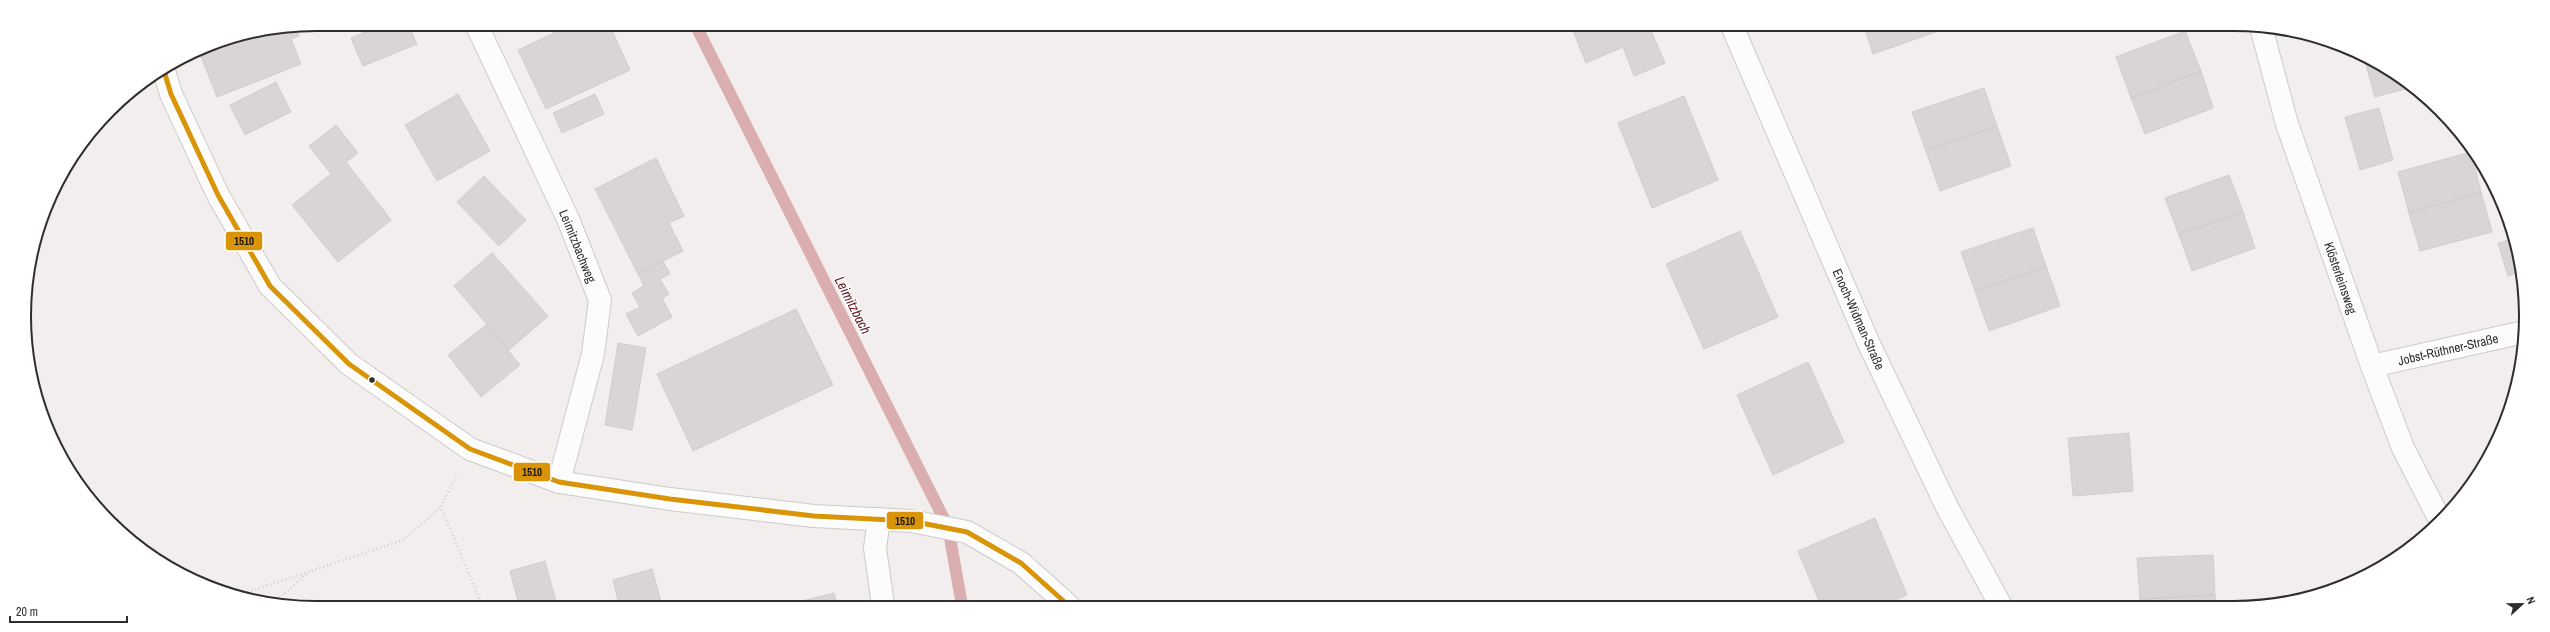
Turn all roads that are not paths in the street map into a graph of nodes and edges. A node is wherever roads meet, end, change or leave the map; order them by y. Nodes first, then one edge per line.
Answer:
1 (479, 31) edge
2 (1734, 31) edge
3 (2263, 33) edge
4 (165, 74) edge
5 (2518, 333) edge
6 (2372, 366) junction
7 (559, 482) junction
8 (2438, 516) edge
9 (879, 519) junction
10 (882, 601) edge
11 (1063, 601) edge
12 (1998, 601) edge

1 - 7 street, Leimitzbachweg
2 - 12 street, Enoch-Widman-Straße
3 - 6 street, Klösterleinsweg
4 - 7 street
5 - 6 street, Jobst-Rüthner-Straße
6 - 8 street, Klösterleinsweg
7 - 9 street
9 - 10 street
9 - 11 street

